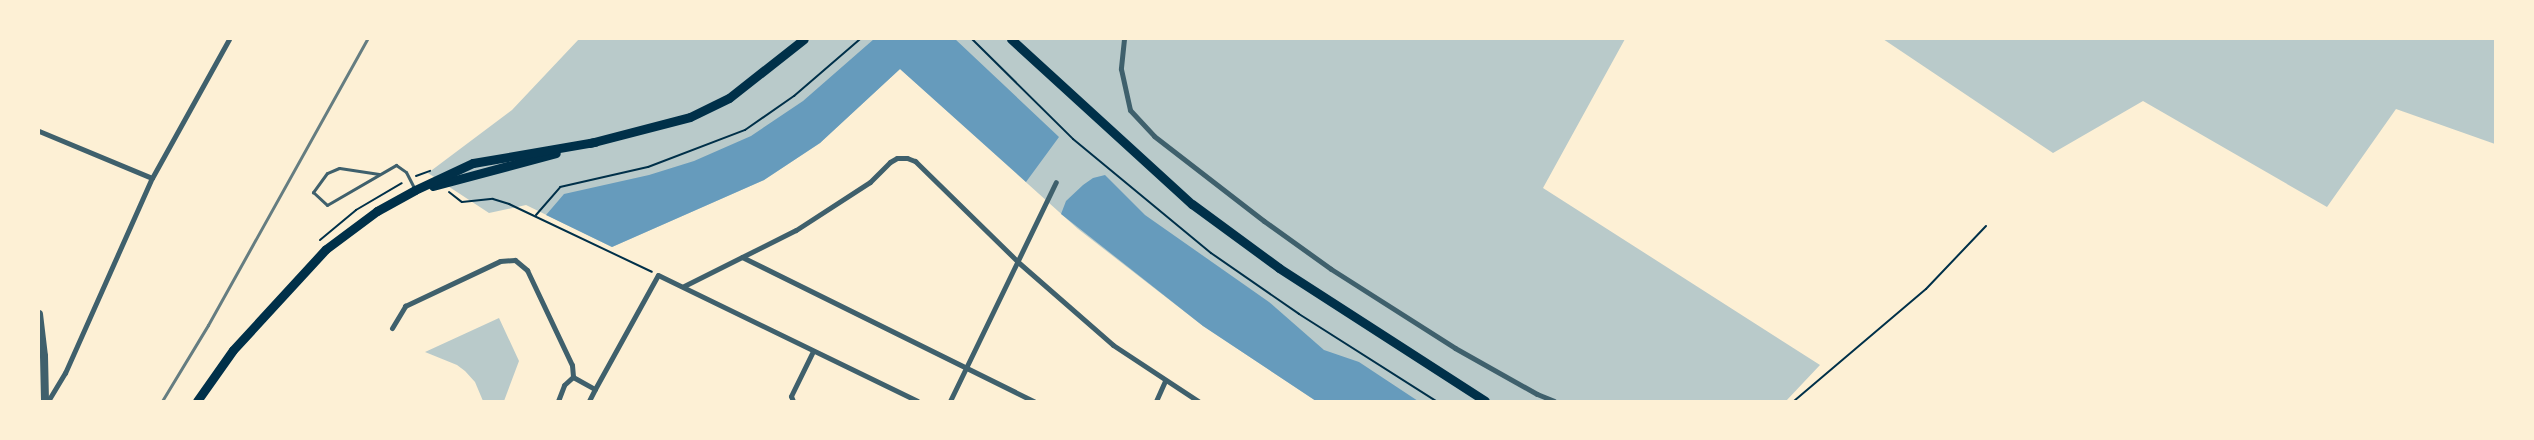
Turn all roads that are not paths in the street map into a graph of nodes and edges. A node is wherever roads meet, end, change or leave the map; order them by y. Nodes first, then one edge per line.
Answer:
1 (229, 39) edge
2 (795, 39) edge
3 (804, 39) edge
4 (1011, 39) edge
5 (1124, 39) edge
6 (783, 55) junction
7 (39, 131) edge
8 (379, 174) junction
9 (152, 178) junction
10 (1056, 182) dead end
11 (415, 190) junction
12 (742, 257) junction
13 (1018, 262) junction
14 (684, 286) junction
15 (39, 314) edge
16 (392, 328) dead end
17 (814, 350) junction
18 (966, 368) junction
19 (573, 377) junction
20 (1165, 381) junction
21 (595, 389) junction
22 (46, 401) edge
23 (197, 401) edge
24 (558, 401) edge
25 (589, 401) edge
26 (793, 401) edge
27 (917, 401) edge
28 (950, 401) edge
29 (1034, 401) edge
30 (1156, 401) edge
31 (1198, 401) edge
32 (1485, 401) edge
33 (1554, 401) edge

1 - 9 street
2 - 6 main road
3 - 6 main road
4 - 32 main road
5 - 33 street
6 - 11 main road
7 - 9 street
8 - 8 lane
8 - 11 lane
9 - 22 street
10 - 13 street
11 - 23 main road
12 - 13 street
12 - 14 street
12 - 18 street
13 - 18 street
13 - 20 street
14 - 17 street
14 - 21 street
15 - 22 street
16 - 19 street
17 - 26 street
17 - 27 street
18 - 28 street
18 - 29 street
19 - 21 street
19 - 24 street
20 - 30 street
20 - 31 street
21 - 25 street

